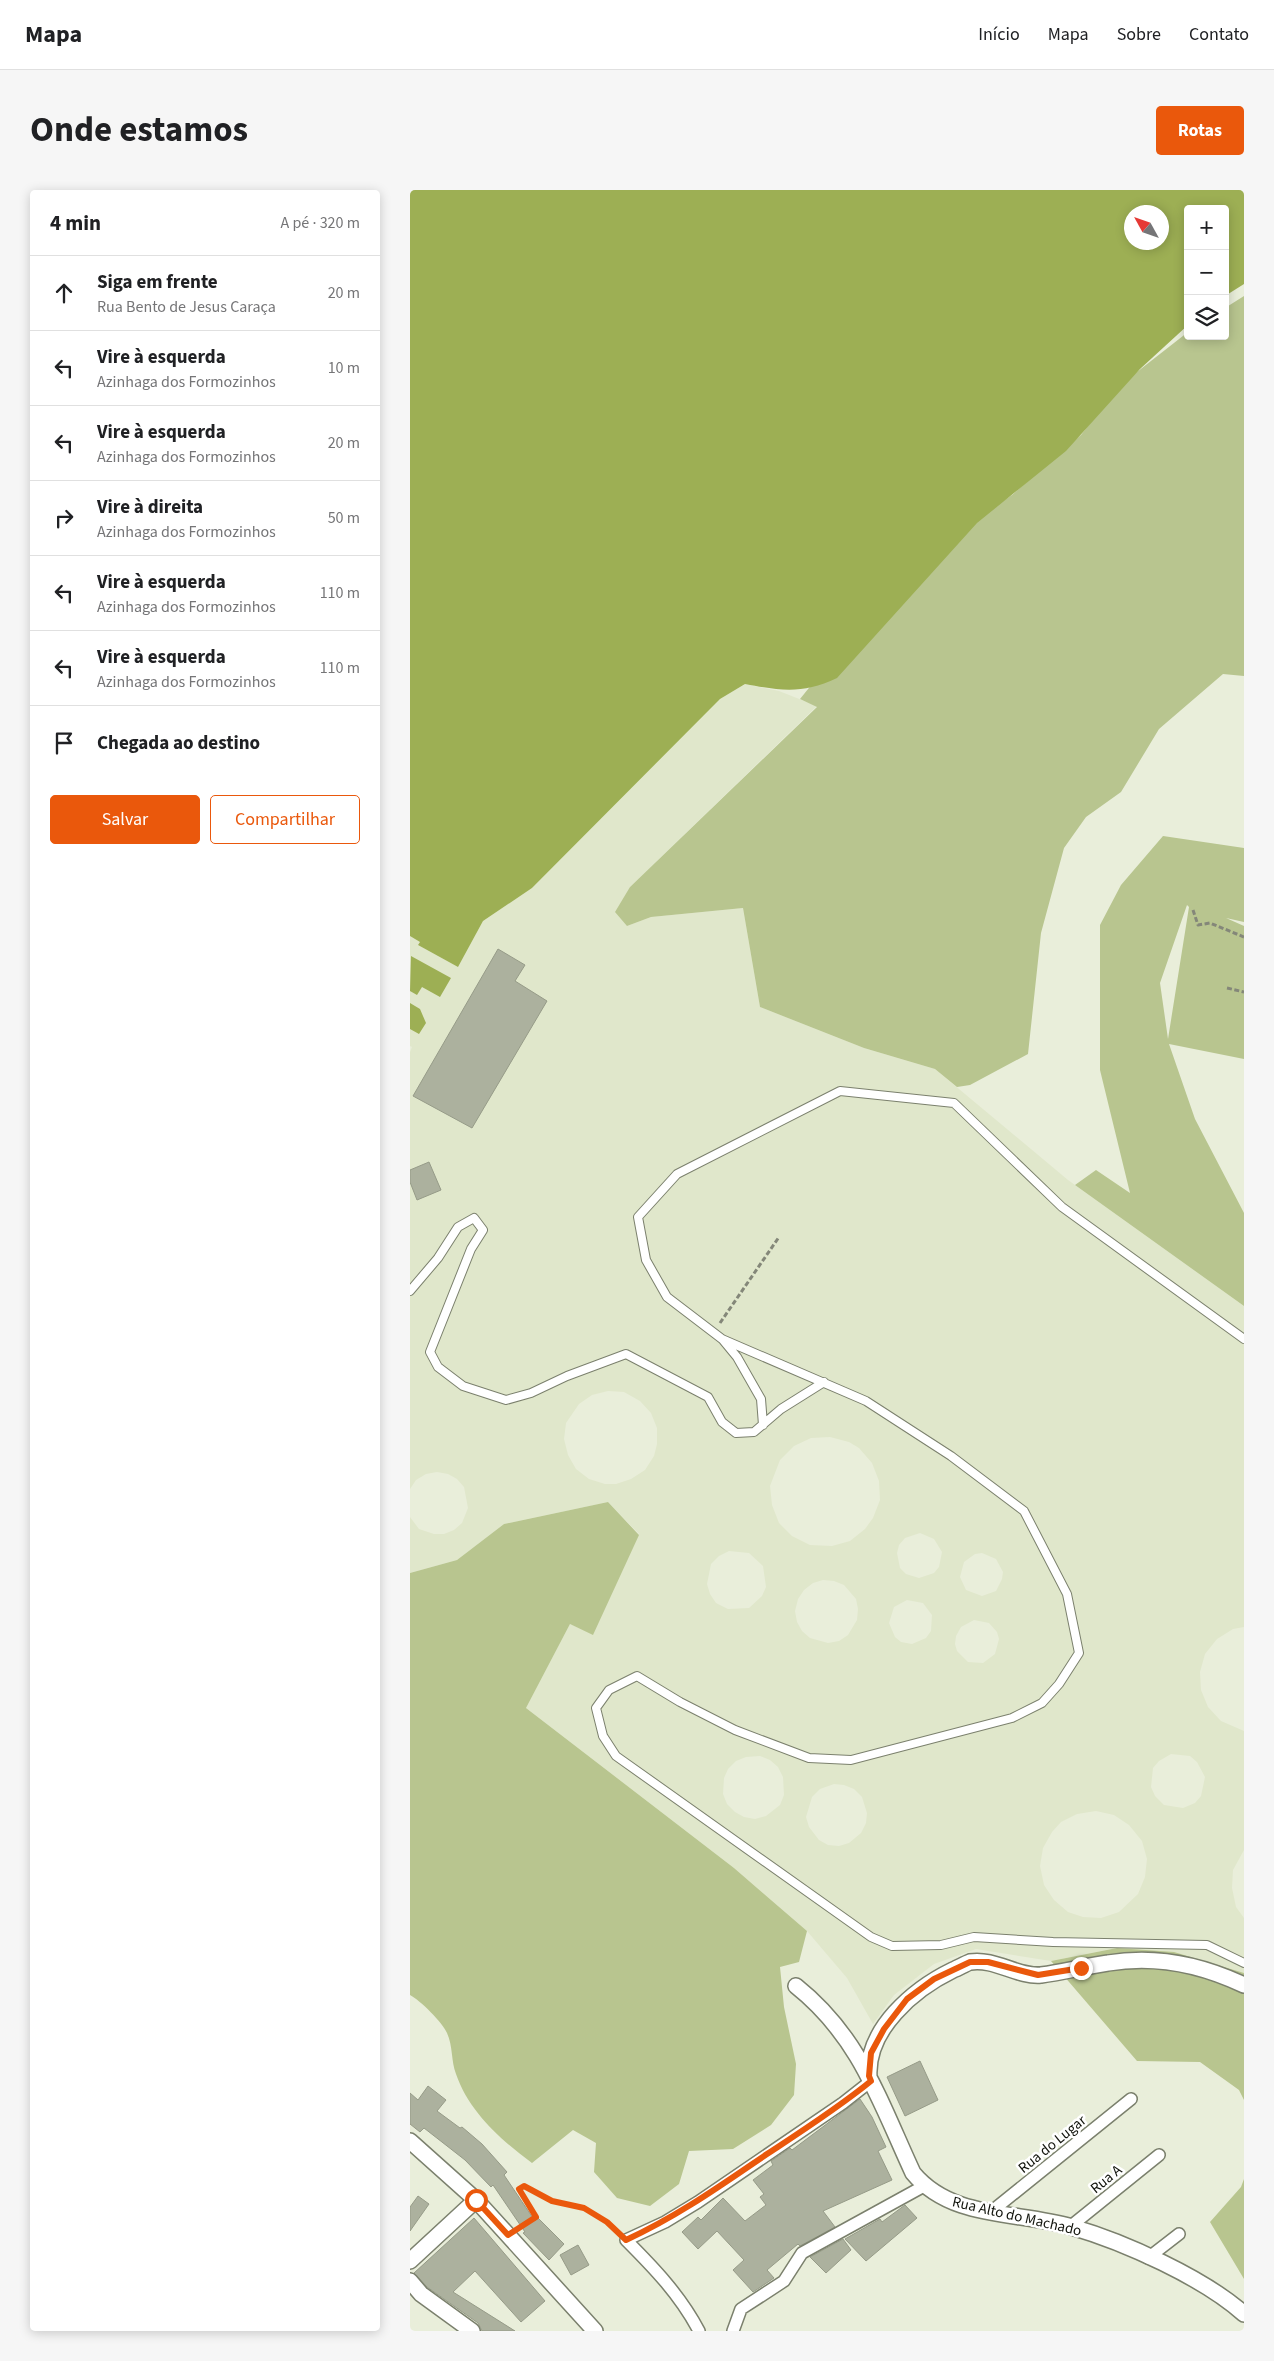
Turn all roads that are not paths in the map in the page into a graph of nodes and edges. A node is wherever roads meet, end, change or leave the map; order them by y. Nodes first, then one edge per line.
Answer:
1 (410, 1291) edge
2 (1244, 1338) edge
3 (722, 1339) junction
4 (824, 1382) junction
5 (762, 1425) junction
6 (1244, 1963) edge
7 (1244, 1985) edge
8 (796, 1986) dead end
9 (870, 2080) junction
10 (1131, 2099) dead end
11 (410, 2141) edge
12 (1159, 2155) dead end
13 (924, 2186) junction
14 (476, 2200) junction
15 (992, 2211) junction
16 (1071, 2226) junction
17 (1179, 2234) dead end
18 (1148, 2258) junction
19 (410, 2261) edge
20 (410, 2281) edge
21 (1244, 2314) edge
22 (472, 2331) edge
23 (595, 2331) edge
24 (699, 2331) edge
25 (733, 2331) edge

1 - 5 lane
2 - 3 lane
3 - 4 lane
3 - 5 lane
4 - 5 lane
4 - 6 lane
7 - 9 street
8 - 9 street, Rua Alto do Machado
9 - 13 street, Rua Alto do Machado
9 - 24 street
10 - 15 street, Rua do Lugar
11 - 14 street
12 - 16 street, Rua A
13 - 15 street, Rua Alto do Machado
13 - 25 street
14 - 19 street
14 - 23 street
15 - 16 street, Rua Alto do Machado
16 - 18 street, Rua Alto do Machado
17 - 18 street
18 - 21 street, Rua Alto do Machado
20 - 22 street

